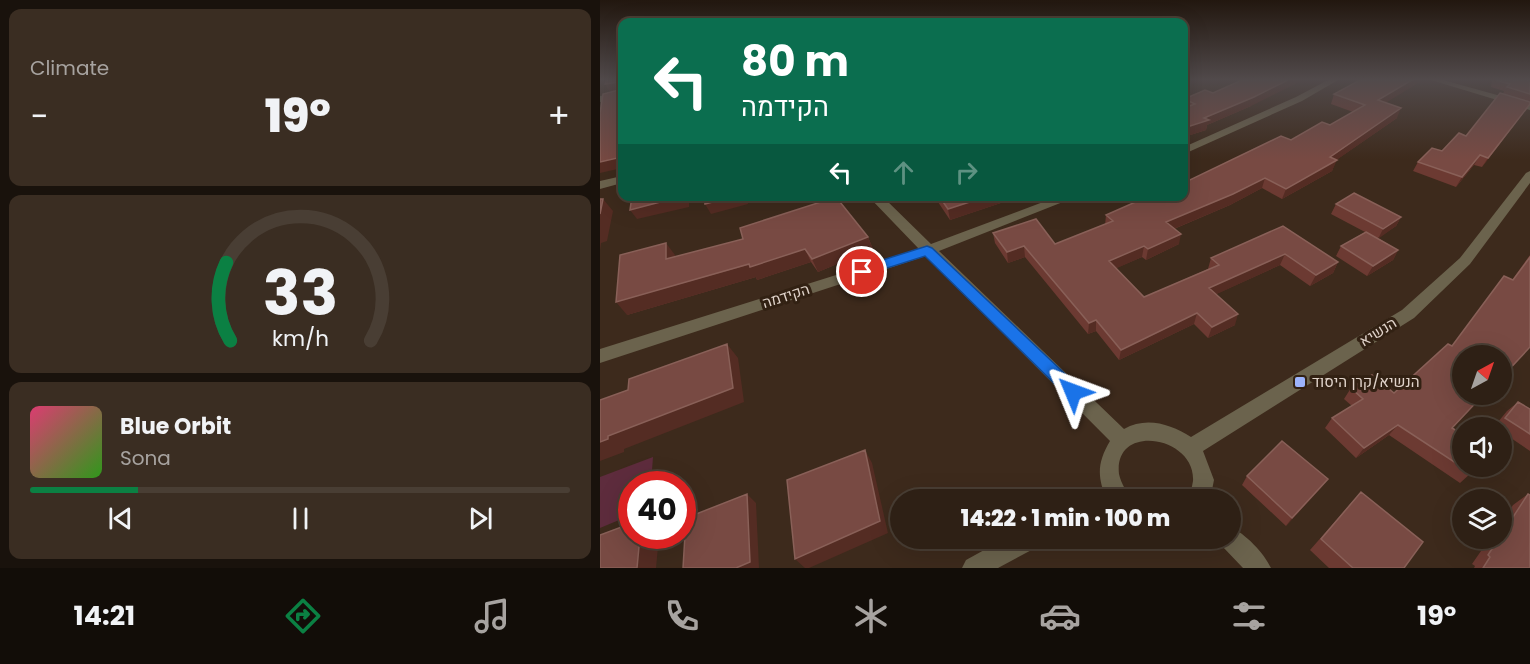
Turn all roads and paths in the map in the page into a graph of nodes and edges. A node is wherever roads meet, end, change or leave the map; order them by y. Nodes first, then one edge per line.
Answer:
1 (1281, 107) edge
2 (1188, 149) edge
3 (1530, 175) edge
4 (618, 181) edge
5 (600, 185) edge
6 (879, 201) edge
7 (1059, 201) edge
8 (927, 250) junction
9 (600, 356) edge
10 (1122, 440) junction
11 (1191, 448) junction
12 (1112, 489) edge
13 (1203, 489) edge
14 (1010, 549) edge
15 (1241, 549) edge
16 (974, 568) edge
17 (1259, 568) edge

1 - 2 street
3 - 11 street, הנשיא
4 - 5 street
6 - 8 street
7 - 8 street, הקידמה
8 - 9 street, הקידמה
8 - 10 street
10 - 11 street
10 - 12 street
11 - 13 street
14 - 16 street
15 - 17 street

